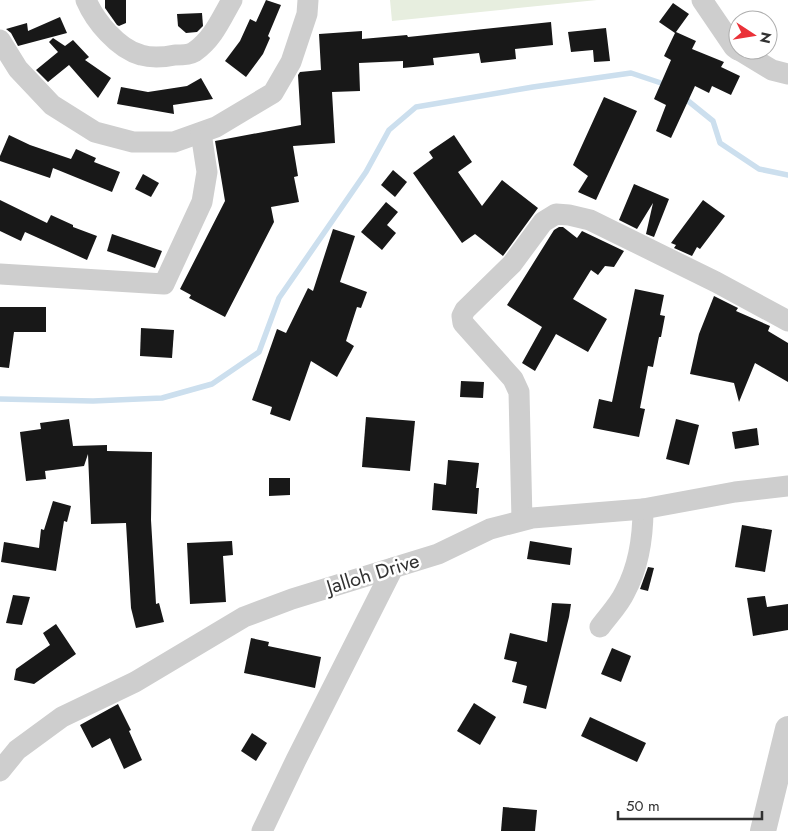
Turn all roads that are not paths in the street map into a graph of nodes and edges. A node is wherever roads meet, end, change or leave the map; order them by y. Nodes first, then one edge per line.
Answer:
1 (86, 0) edge
2 (232, 0) edge
3 (308, 0) edge
4 (702, 0) edge
5 (728, 38) edge
6 (0, 40) edge
7 (755, 60) edge
8 (788, 74) edge
9 (201, 133) junction
10 (0, 274) edge
11 (788, 321) edge
12 (788, 486) edge
13 (643, 509) junction
14 (522, 520) junction
15 (393, 568) junction
16 (600, 627) dead end
17 (788, 729) edge
18 (0, 771) edge
19 (262, 831) edge
20 (763, 831) edge

1 - 2 street
3 - 9 street
4 - 5 street
6 - 9 street
7 - 8 street
9 - 10 street
11 - 14 street
12 - 13 street, Jalloh Drive
13 - 14 street, Jalloh Drive
13 - 16 street
14 - 15 street, Jalloh Drive
15 - 18 street, Jalloh Drive
15 - 19 street
17 - 20 street

